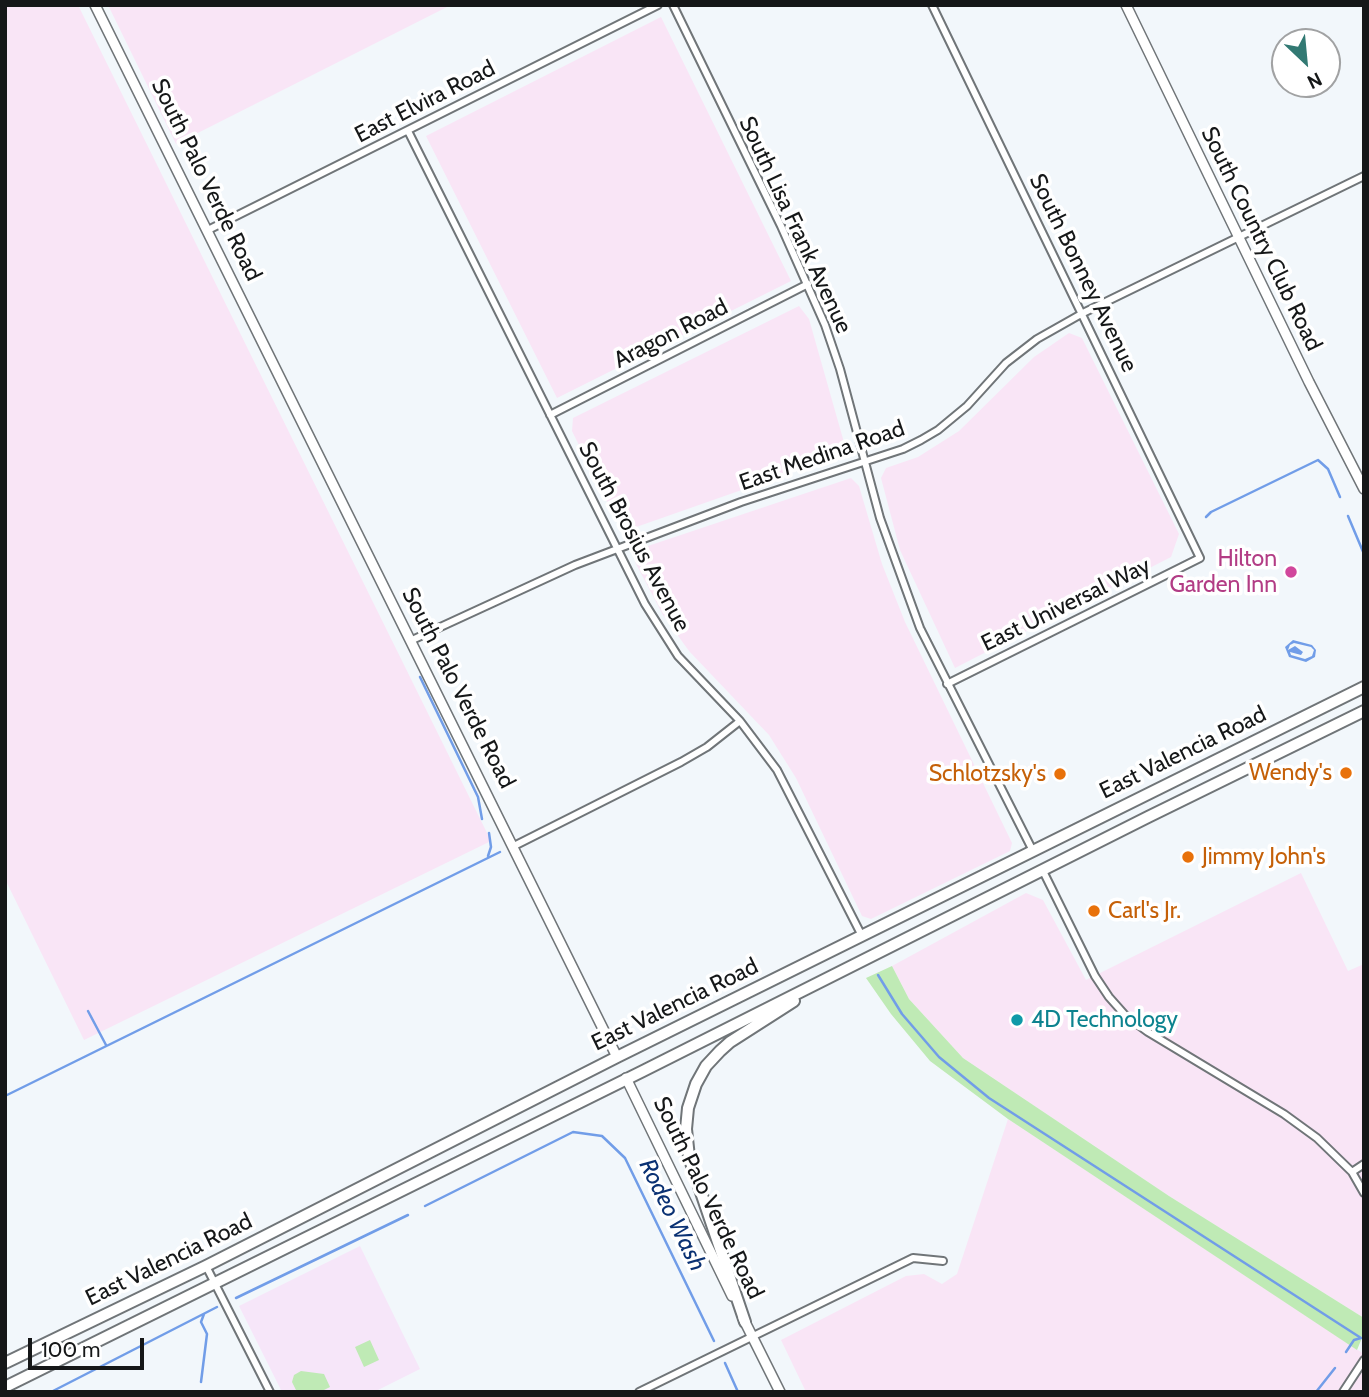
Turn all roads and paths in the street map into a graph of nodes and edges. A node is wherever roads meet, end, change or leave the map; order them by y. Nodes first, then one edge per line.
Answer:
1 (95, 5) edge
2 (658, 5) edge
3 (673, 5) edge
4 (932, 5) edge
5 (1126, 5) edge
6 (408, 131) junction
7 (1364, 176) edge
8 (208, 230) junction
9 (1238, 237) junction
10 (808, 284) junction
11 (1083, 313) junction
12 (550, 415) junction
13 (865, 461) junction
14 (1364, 489) edge
15 (617, 548) junction
16 (1200, 558) joint
17 (410, 641) junction
18 (947, 684) junction
19 (1364, 687) edge
20 (1364, 712) edge
21 (740, 721) junction
22 (514, 846) junction
23 (1032, 851) junction
24 (1042, 869) junction
25 (862, 936) junction
26 (838, 972) junction
27 (617, 1057) junction
28 (626, 1078) junction
29 (1364, 1164) edge
30 (1352, 1172) junction
31 (1364, 1193) edge
32 (943, 1261) dead end
33 (206, 1266) junction
34 (216, 1282) junction
35 (745, 1322) junction
36 (752, 1336) junction
37 (1364, 1360) edge
38 (5, 1363) edge
39 (5, 1387) edge
40 (270, 1392) edge
41 (639, 1392) edge
42 (780, 1392) edge
43 (1343, 1392) edge

1 - 8 street, South Palo Verde Road
2 - 6 street, East Elvira Road
3 - 10 street, South Lisa Frank Avenue
4 - 11 street, South Bonney Avenue
5 - 9 street, South Country Club Road
6 - 8 street, East Elvira Road
6 - 12 street, South Brosius Avenue
7 - 9 street, East Medina Road
8 - 17 street, South Palo Verde Road
9 - 11 street, East Medina Road
9 - 14 street, South Country Club Road
10 - 12 street, Aragon Road
10 - 13 street, South Lisa Frank Avenue
11 - 13 street, East Medina Road
11 - 16 street, South Bonney Avenue
12 - 15 street, South Brosius Avenue
13 - 15 street, East Medina Road
13 - 18 street, South Lisa Frank Avenue
15 - 17 street, East Medina Road
15 - 21 street, South Brosius Avenue
16 - 18 street, East Universal Way
17 - 22 street, South Palo Verde Road
18 - 23 street, South Lisa Frank Avenue
19 - 23 main road, East Valencia Road
20 - 24 main road, East Valencia Road
21 - 22 street
21 - 25 street, South Brosius Avenue
22 - 27 street, South Palo Verde Road
23 - 24 main road
23 - 25 main road, East Valencia Road
24 - 26 main road, East Valencia Road
24 - 30 street
25 - 27 main road, East Valencia Road
26 - 28 main road, East Valencia Road
26 - 35 main road
27 - 28 main road, South Palo Verde Road
27 - 33 main road, East Valencia Road
28 - 34 main road, East Valencia Road
28 - 35 street, South Palo Verde Road
29 - 30 street
30 - 31 street
32 - 36 street
33 - 34 street
33 - 38 main road, East Valencia Road
34 - 39 main road, East Valencia Road
34 - 40 street
35 - 36 street, South Palo Verde Road
36 - 41 street
36 - 42 street, South Palo Verde Road
37 - 43 street

